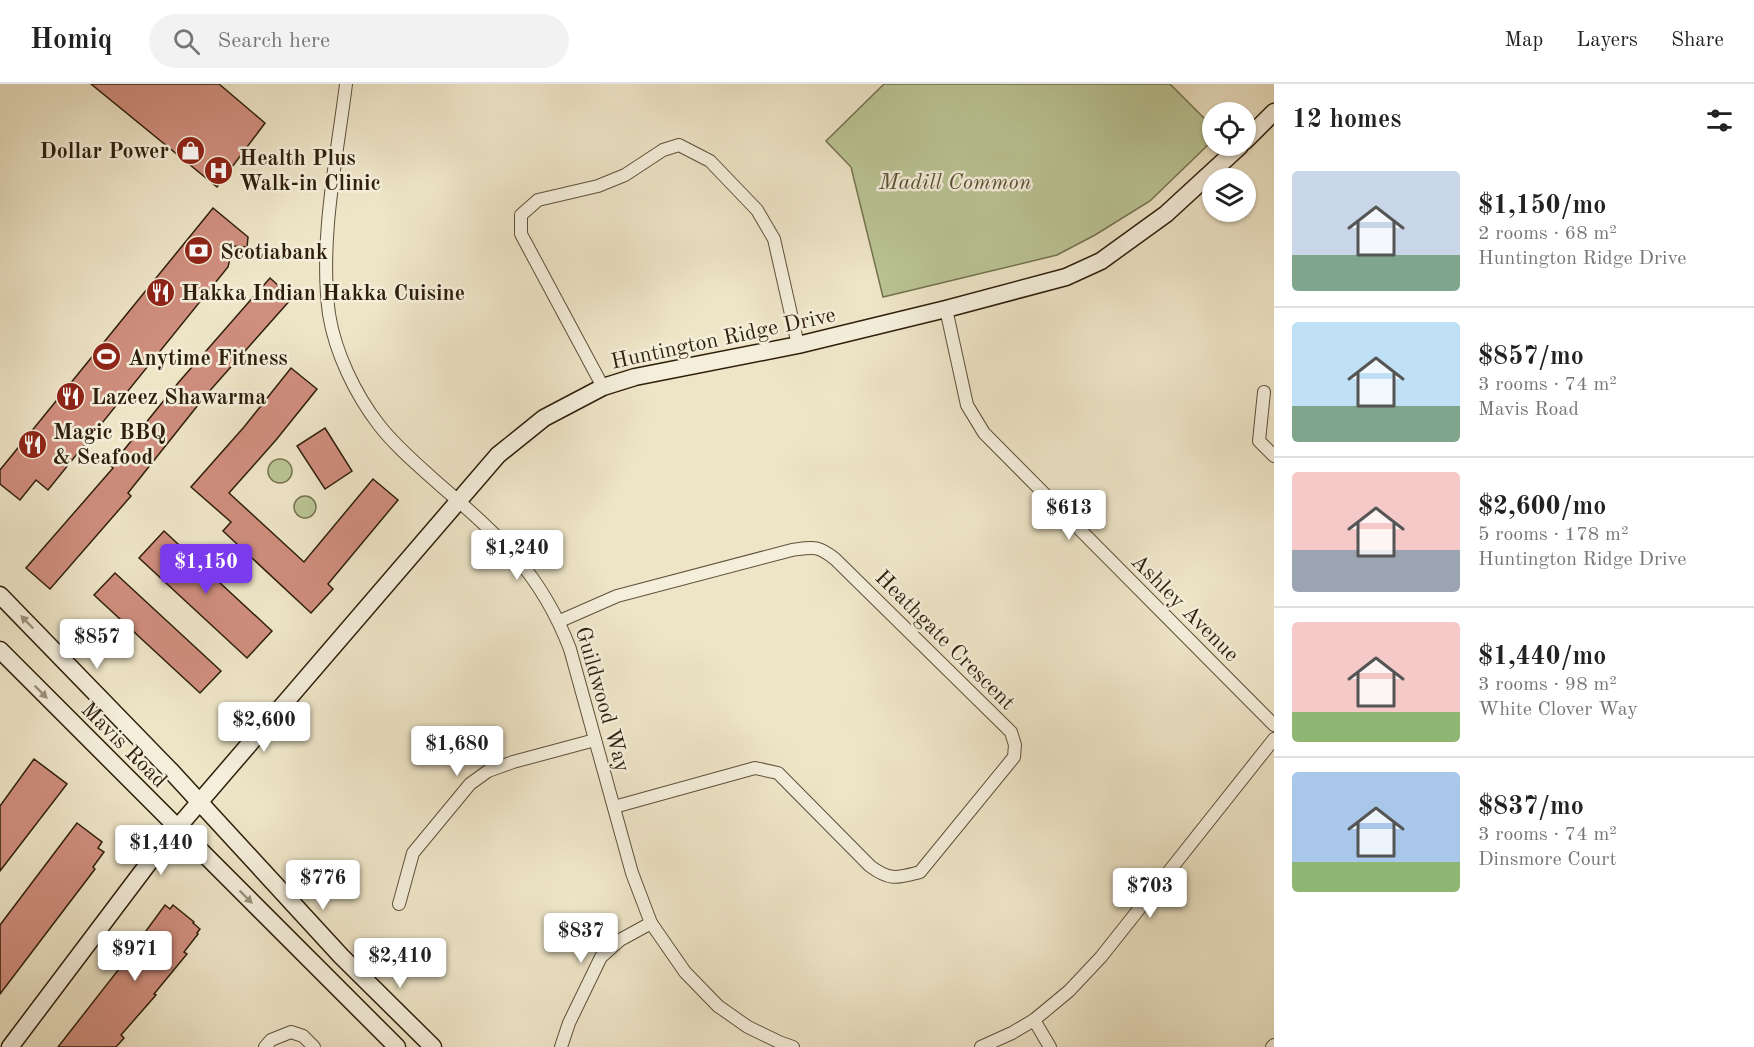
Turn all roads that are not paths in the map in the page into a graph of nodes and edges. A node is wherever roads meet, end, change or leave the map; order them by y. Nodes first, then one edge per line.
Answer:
1 (346, 84) edge
2 (1274, 112) edge
3 (1256, 130) edge
4 (1229, 156) edge
5 (946, 309) junction
6 (798, 345) junction
7 (603, 387) junction
8 (1264, 392) dead end
9 (1274, 456) edge
10 (458, 501) junction
11 (0, 595) edge
12 (560, 621) junction
13 (0, 650) edge
14 (1274, 725) edge
15 (1274, 739) edge
16 (595, 740) junction
17 (199, 802) junction
18 (614, 807) junction
19 (177, 828) junction
20 (399, 904) dead end
21 (651, 923) junction
22 (1034, 1020) junction
23 (778, 1045) edge
24 (10, 1047) edge
25 (265, 1047) edge
26 (314, 1047) edge
27 (397, 1047) edge
28 (434, 1047) edge
29 (561, 1047) edge
30 (793, 1047) edge
31 (981, 1047) edge
32 (1050, 1047) edge

1 - 10 street, Guildwood Way
2 - 3 street
4 - 5 street, Huntington Ridge Drive
5 - 6 street, Huntington Ridge Drive
5 - 14 street, Ashley Avenue
6 - 7 street, Huntington Ridge Drive
6 - 7 street
7 - 10 street, Huntington Ridge Drive
8 - 9 street
10 - 12 street, Guildwood Way
10 - 17 street, Huntington Ridge Drive
17 -> 11 street, Mavis Road
12 - 16 street, Guildwood Way
12 - 18 street, Heathgate Crescent
13 -> 19 street, Mavis Road
15 - 22 street
16 - 18 street, Guildwood Way
16 - 20 street
17 - 19 street, Huntington Ridge Drive
17 - 28 street, Mavis Road
18 - 21 street, Guildwood Way
19 - 24 street, Huntington Ridge Drive
19 -> 27 street, Mavis Road
21 - 23 street, Guildwood Way
21 - 29 street
22 - 31 street
22 - 32 street
23 - 30 street, Guildwood Way
25 - 26 street

